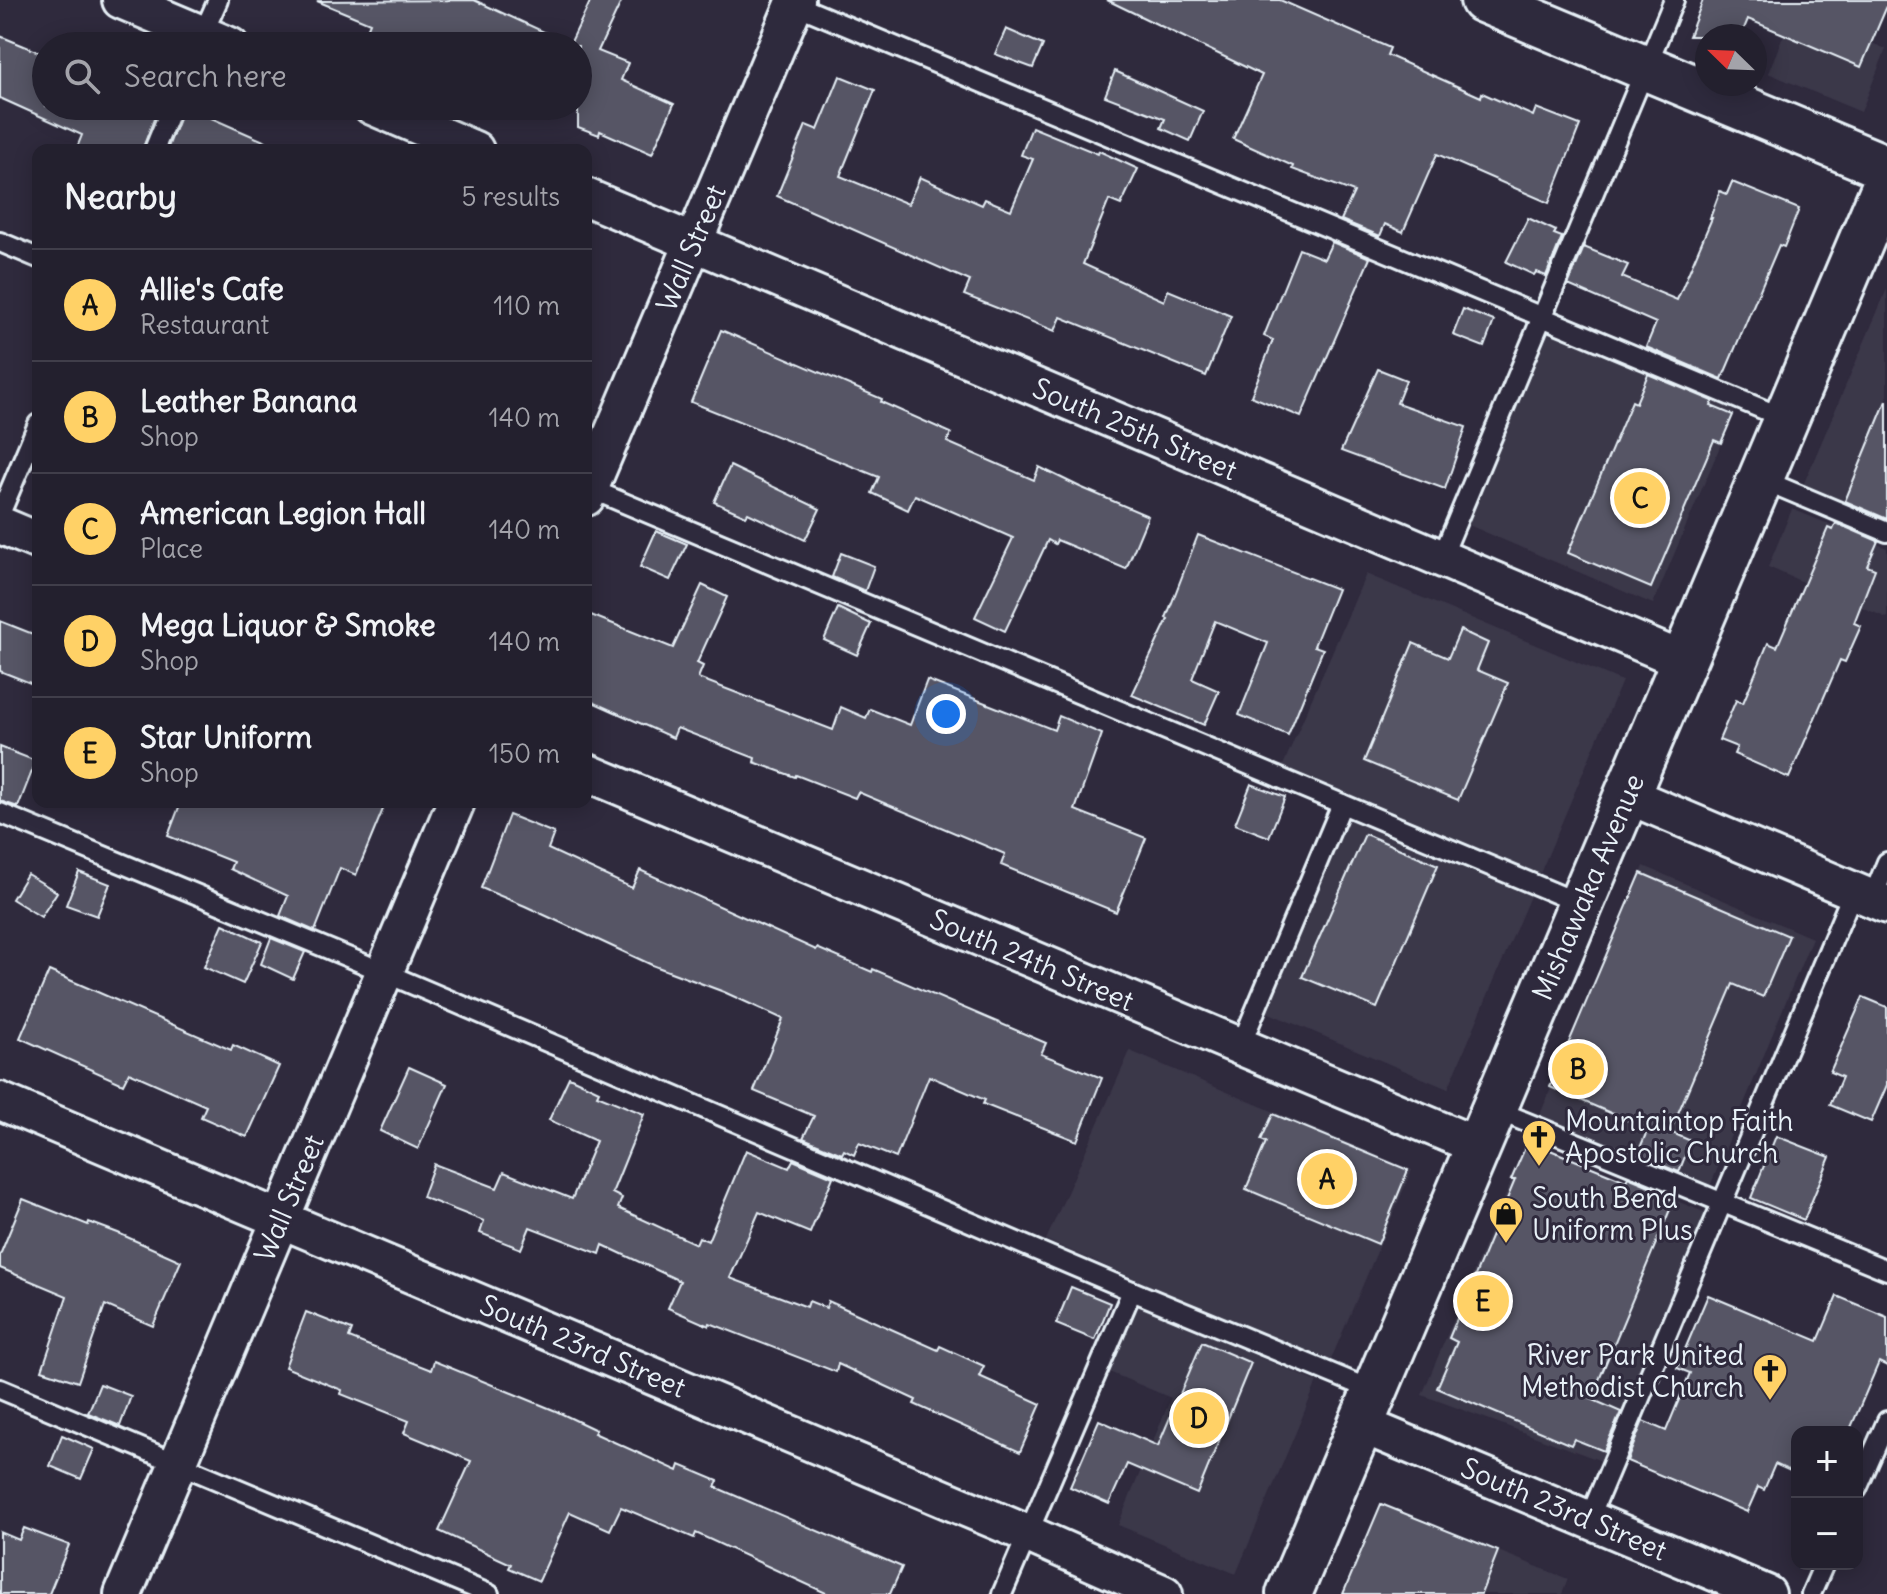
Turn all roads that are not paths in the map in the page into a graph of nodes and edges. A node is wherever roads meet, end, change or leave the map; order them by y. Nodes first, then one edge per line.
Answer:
1 (121, 0) edge
2 (218, 0) edge
3 (1483, 0) edge
4 (1674, 0) edge
5 (792, 1) edge
6 (189, 32) edge
7 (212, 32) edge
8 (1645, 69) junction
9 (166, 120) edge
10 (405, 120) edge
11 (156, 144) edge
12 (461, 144) edge
13 (1887, 168) edge
14 (1887, 180) edge
15 (592, 200) edge
16 (0, 242) edge
17 (693, 242) junction
18 (32, 255) edge
19 (1543, 317) junction
20 (1786, 419) junction
21 (32, 438) edge
22 (592, 479) edge
23 (1761, 479) junction
24 (592, 493) edge
25 (0, 514) edge
26 (0, 525) edge
27 (1887, 532) edge
28 (32, 538) edge
29 (1442, 557) junction
30 (1684, 661) junction
31 (592, 775) edge
32 (1627, 795) junction
33 (1342, 804) junction
34 (453, 808) edge
35 (0, 813) edge
36 (1887, 862) edge
37 (1871, 899) edge
38 (1581, 904) junction
39 (384, 974) junction
40 (1240, 1047) junction
41 (0, 1101) edge
42 (1486, 1127) junction
43 (1724, 1201) junction
44 (281, 1218) junction
45 (1887, 1270) edge
46 (1132, 1291) junction
47 (0, 1389) edge
48 (1367, 1407) junction
49 (1887, 1421) edge
50 (177, 1463) junction
51 (1863, 1475) edge
52 (1589, 1519) junction
53 (1028, 1534) junction
54 (1821, 1570) edge
55 (123, 1594) edge
56 (489, 1594) edge
57 (1002, 1594) edge
58 (1164, 1594) edge
59 (1289, 1594) edge
60 (1767, 1594) edge
61 (1811, 1594) edge

1 - 6 street
2 - 7 lane
3 - 8 main road
4 - 8 lane
5 - 17 street, Wall Street
5 - 19 lane
8 - 13 main road
8 - 19 lane
9 - 11 lane
10 - 12 street
14 - 20 main road, Mishawaka Avenue
15 - 17 street, South 25th Street
16 - 18 lane
17 - 22 street, Wall Street
17 - 29 street, South 25th Street
19 - 20 lane
19 - 29 lane
20 - 23 main road, Mishawaka Avenue
21 - 25 lane
23 - 27 lane
23 - 30 main road, Mishawaka Avenue
24 - 33 lane
26 - 28 street
29 - 30 street, South 25th Street
30 - 32 main road, Mishawaka Avenue
31 - 40 street, South 24th Street
32 - 37 street
32 - 38 main road, Mishawaka Avenue
33 - 38 lane
33 - 40 lane
34 - 39 street, Wall Street
35 - 39 lane
36 - 37 lane
37 - 43 lane
38 - 42 main road, Mishawaka Avenue
39 - 44 street, Wall Street
39 - 46 lane
40 - 42 street, South 24th Street
41 - 44 street, South 23rd Street
42 - 43 lane
42 - 48 main road, Mishawaka Avenue
43 - 45 lane
43 - 52 lane
44 - 50 street, Wall Street
44 - 53 street, South 23rd Street
46 - 48 lane
46 - 53 lane
47 - 50 lane
48 - 52 street, South 23rd Street
48 - 59 main road, Mishawaka Avenue
49 - 51 lane
50 - 55 street, Wall Street
50 - 56 lane
52 - 60 street, South 23rd Street
53 - 57 lane
53 - 58 street, South 23rd Street
54 - 61 lane

